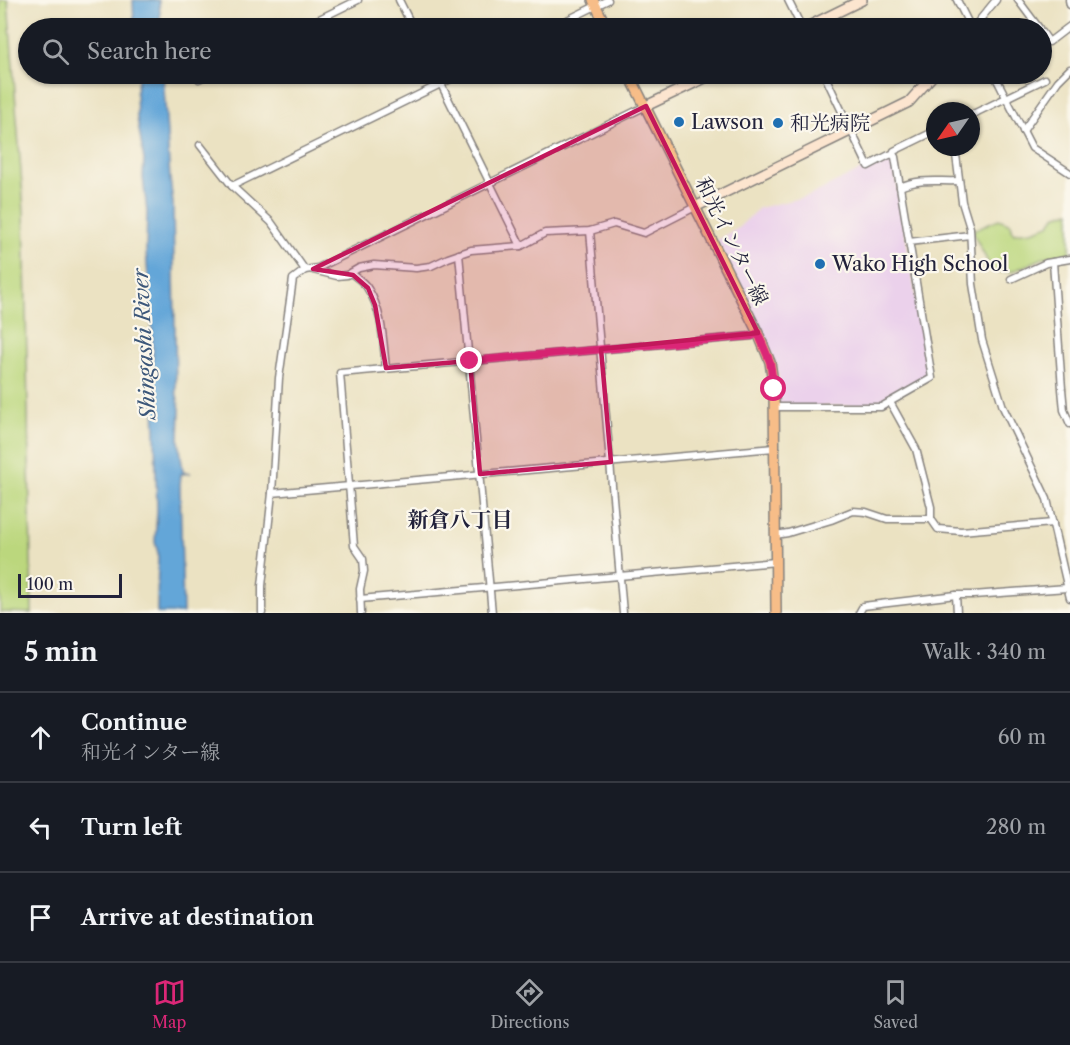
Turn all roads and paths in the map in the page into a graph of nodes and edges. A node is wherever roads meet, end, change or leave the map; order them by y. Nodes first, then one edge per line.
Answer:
1 (358, 0) edge
2 (399, 0) edge
3 (608, 0) edge
4 (788, 0) edge
5 (862, 0) edge
6 (957, 0) edge
7 (996, 0) edge
8 (1018, 0) edge
9 (1069, 0) edge
10 (594, 3) edge
11 (1070, 5) edge
12 (321, 18) edge
13 (408, 18) edge
14 (568, 18) edge
15 (602, 18) edge
16 (798, 18) edge
17 (824, 18) edge
18 (967, 18) edge
19 (981, 18) edge
20 (1031, 18) edge
21 (1070, 26) edge
22 (1052, 39) edge
23 (1070, 69) edge
24 (441, 84) joint
25 (634, 84) edge
26 (692, 84) edge
27 (829, 84) edge
28 (925, 84) edge
29 (999, 84) edge
30 (1035, 84) edge
31 (1006, 98) junction
32 (646, 106) junction
33 (980, 111) edge
34 (852, 130) junction
35 (1023, 131) junction
36 (926, 135) edge
37 (200, 145) dead end
38 (892, 154) junction
39 (956, 156) edge
40 (1070, 173) edge
41 (959, 181) junction
42 (490, 183) junction
43 (232, 186) junction
44 (900, 187) junction
45 (695, 207) junction
46 (590, 231) junction
47 (970, 235) junction
48 (909, 242) junction
49 (521, 246) junction
50 (459, 254) junction
51 (1070, 259) edge
52 (1053, 262) junction
53 (309, 270) junction
54 (351, 273) junction
55 (1011, 279) dead end
56 (758, 333) junction
57 (601, 349) junction
58 (470, 361) junction
59 (386, 368) junction
60 (890, 402) junction
61 (774, 408) junction
62 (1070, 424) edge
63 (774, 448) junction
64 (611, 462) junction
65 (480, 474) junction
66 (349, 486) junction
67 (272, 493) junction
68 (931, 519) junction
69 (1053, 523) junction
70 (776, 534) junction
71 (776, 562) junction
72 (620, 576) junction
73 (490, 588) junction
74 (1067, 588) junction
75 (956, 595) junction
76 (1070, 598) edge
77 (360, 600) junction
78 (262, 613) edge
79 (361, 613) edge
80 (492, 613) edge
81 (623, 613) edge
82 (776, 613) edge
83 (859, 613) edge
84 (957, 613) edge

1 - 12 street
2 - 13 street
3 - 10 street
4 - 16 street
5 - 17 street
6 - 18 street
7 - 19 street
8 - 20 street
9 - 11 street
10 - 14 street
10 - 15 main road
21 - 22 street
23 - 35 street
24 - 42 street
24 - 43 street
25 - 32 main road, 和光インター線
26 - 32 street
27 - 34 street
28 - 34 street
29 - 31 street
30 - 31 street
31 - 33 street
31 - 35 street
32 - 42 street
32 - 45 main road, 和光インター線
34 - 38 street
34 - 45 street
35 - 40 street
36 - 38 street
37 - 43 street
38 - 44 street
39 - 41 street
41 - 44 street
41 - 47 street
42 - 49 street
42 - 53 street
43 - 53 street
44 - 48 street
45 - 46 street
45 - 56 main road, 和光インター線
46 - 49 street
46 - 57 street
47 - 48 street
47 - 69 street
48 - 60 street
49 - 50 street
50 - 54 street
50 - 58 street
51 - 52 street
52 - 55 street
52 - 62 street
53 - 54 street
53 - 67 street
54 - 59 street
56 - 57 street
56 - 61 main road, 和光インター線
57 - 58 street
57 - 64 street
58 - 59 street
58 - 65 street
59 - 66 street
60 - 61 street
60 - 68 street
61 - 63 main road, 和光インター線
63 - 64 street
63 - 70 main road, 和光インター線
64 - 65 street
64 - 72 street
65 - 66 street
65 - 73 street
66 - 67 street
66 - 77 street
67 - 78 street
68 - 69 street
68 - 70 street
69 - 74 street
70 - 71 main road, 和光インター線
71 - 72 street
71 - 82 main road, 和光インター線
72 - 73 street
72 - 81 street
73 - 77 street
73 - 80 street
74 - 75 street
74 - 76 street
75 - 83 street
75 - 84 street
77 - 79 street

